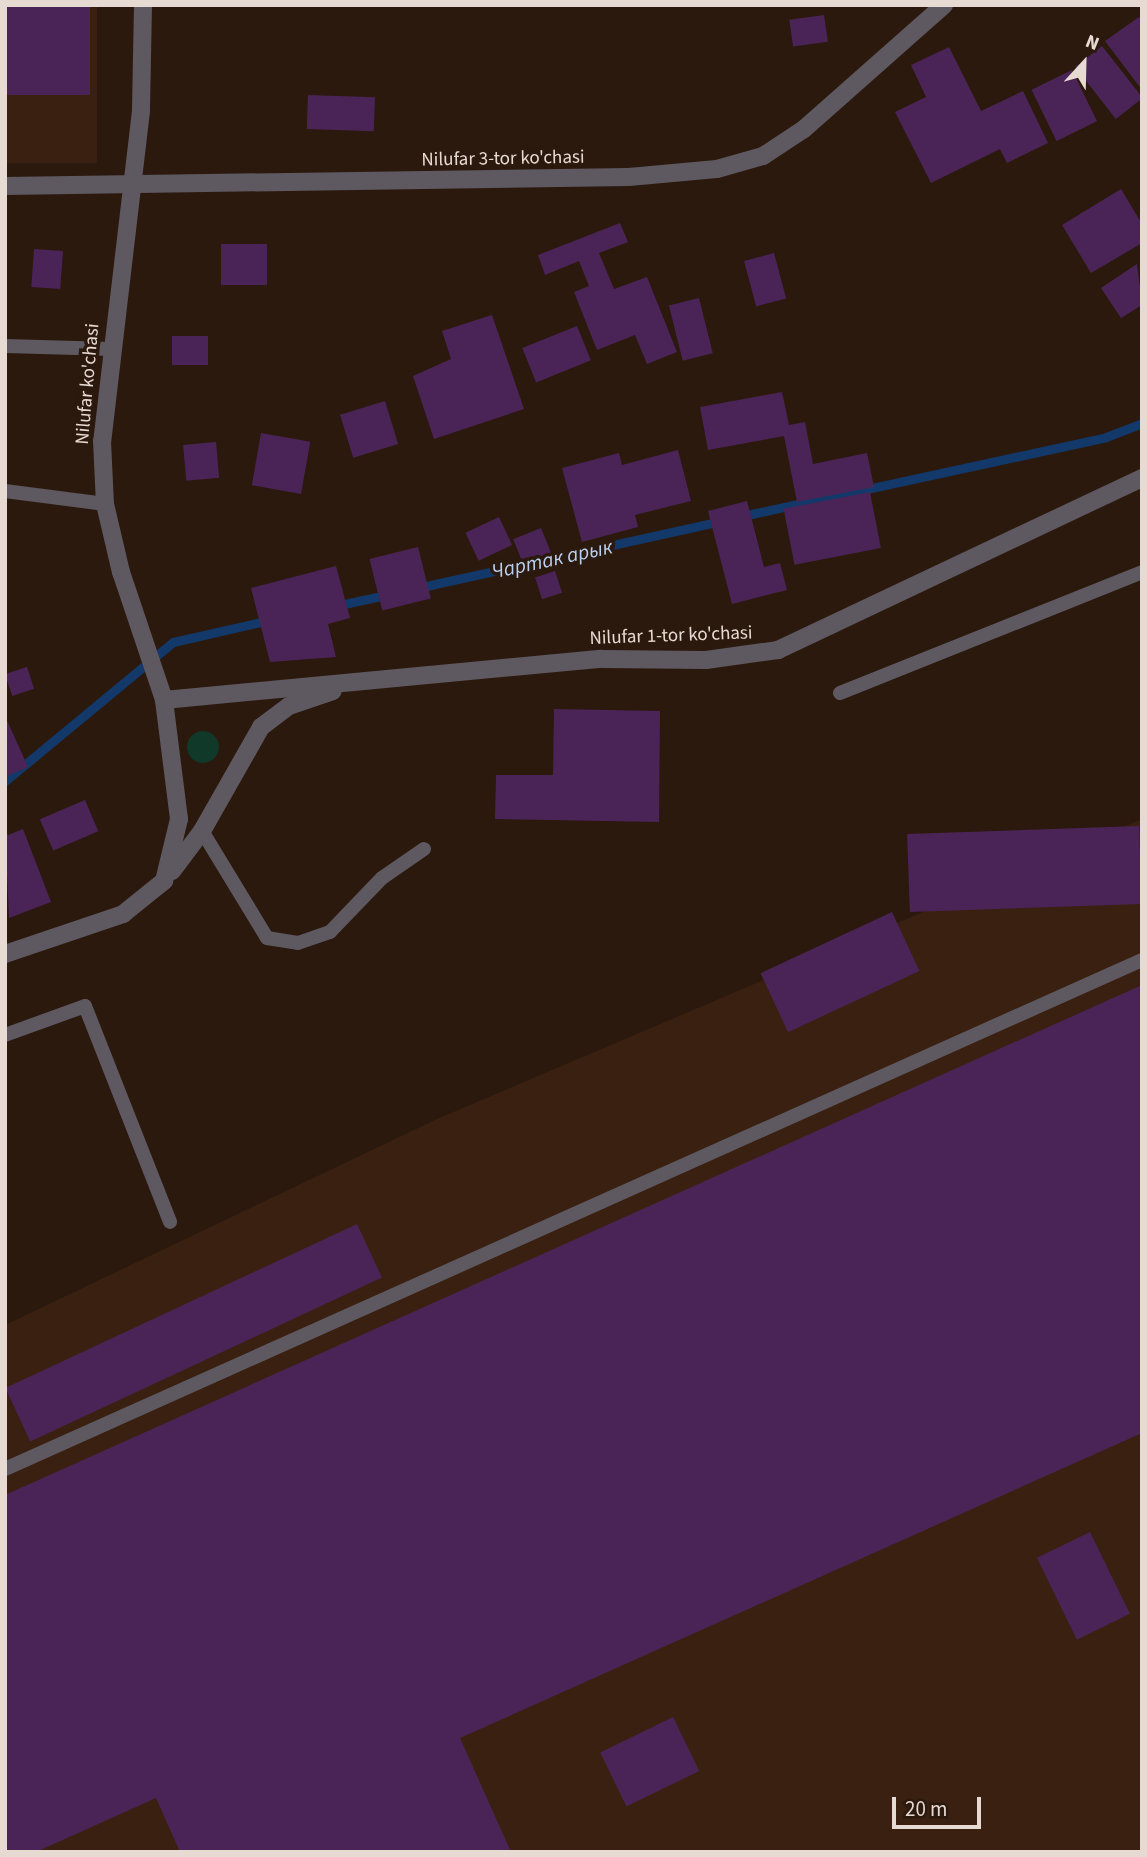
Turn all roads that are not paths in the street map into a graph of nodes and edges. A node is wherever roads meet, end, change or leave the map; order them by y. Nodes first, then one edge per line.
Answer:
1 (143, 5) edge
2 (944, 5) edge
3 (5, 186) edge
4 (130, 189) junction
5 (5, 346) edge
6 (112, 349) junction
7 (1142, 478) edge
8 (5, 491) edge
9 (105, 504) junction
10 (1142, 572) edge
11 (366, 680) junction
12 (840, 694) dead end
13 (164, 700) junction
14 (202, 831) junction
15 (424, 849) dead end
16 (164, 881) junction
17 (5, 954) edge
18 (1142, 960) edge
19 (5, 1035) edge
20 (170, 1222) dead end
21 (5, 1469) edge

1 - 4 street, Nilufar ko'chasi
2 - 4 street, Nilufar 3-tor ko'chasi
3 - 4 street, Nilufar 3-tor ko'chasi
4 - 6 street, Nilufar ko'chasi
5 - 6 lane
6 - 9 street, Nilufar ko'chasi
7 - 11 street, Nilufar 1-tor ko'chasi
8 - 9 lane
9 - 13 street, Nilufar ko'chasi
10 - 12 lane
11 - 13 street, Nilufar 1-tor ko'chasi
11 - 14 street
13 - 16 street, Nilufar ko'chasi
14 - 15 lane
14 - 16 street
16 - 17 street
18 - 21 lane
19 - 20 lane

